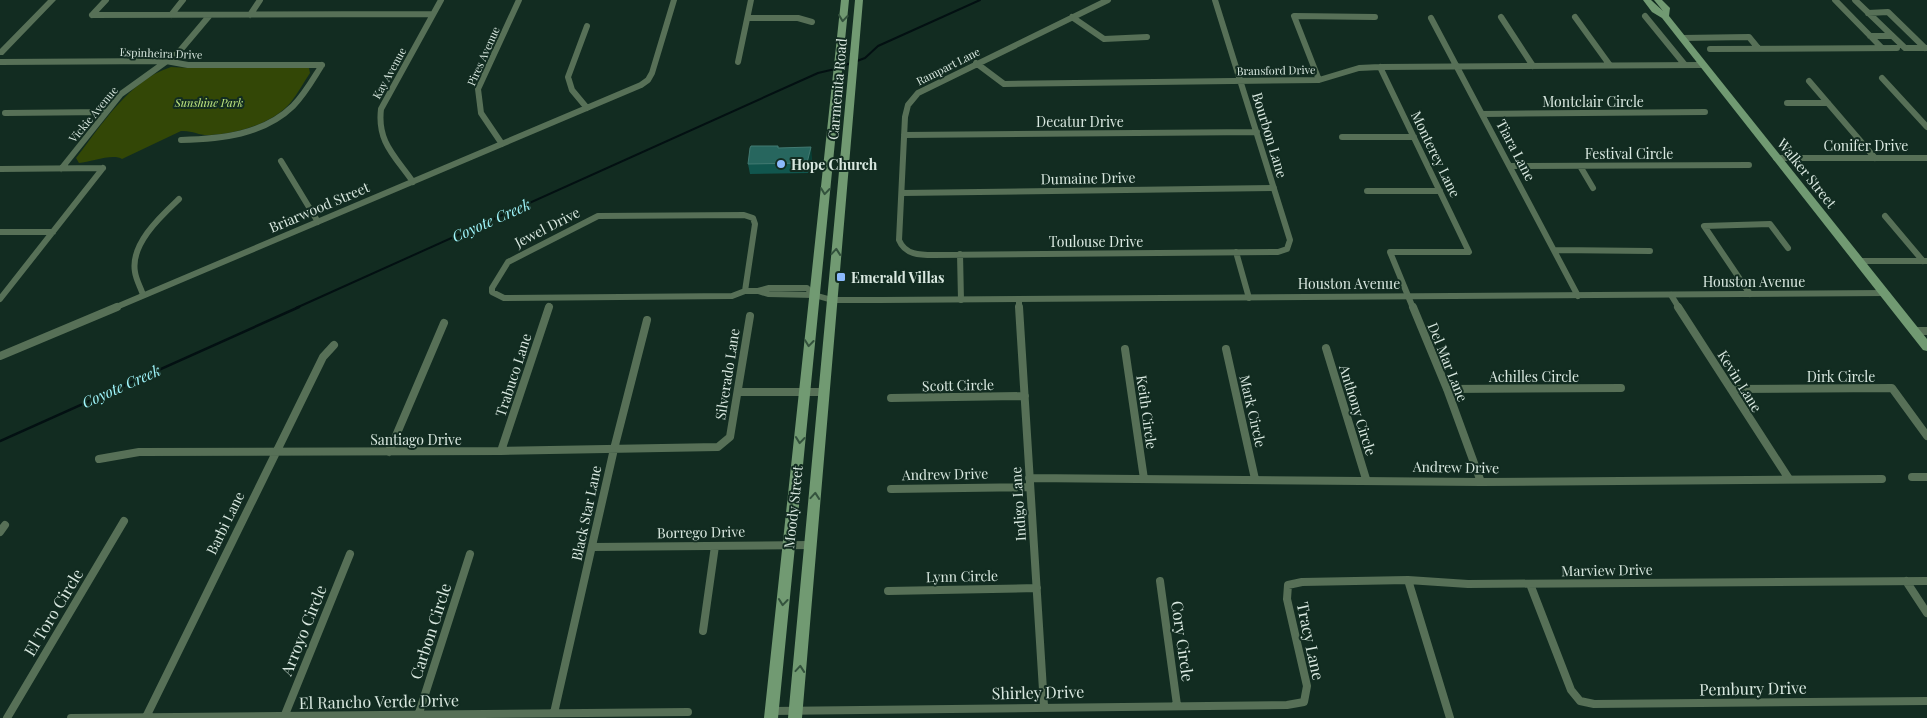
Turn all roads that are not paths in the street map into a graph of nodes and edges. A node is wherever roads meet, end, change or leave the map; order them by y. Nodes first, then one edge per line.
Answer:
1 (52, 0) edge
2 (106, 0) edge
3 (183, 0) edge
4 (260, 0) edge
5 (441, 0) edge
6 (519, 0) edge
7 (674, 0) edge
8 (751, 0) edge
9 (845, 0) edge
10 (859, 0) edge
11 (1108, 0) edge
12 (1215, 0) edge
13 (1647, 0) edge
14 (1658, 0) edge
15 (1835, 0) edge
16 (1856, 0) edge
17 (1868, 12) junction
18 (171, 14) junction
19 (433, 14) junction
20 (210, 15) junction
21 (250, 15) junction
22 (1645, 16) dead end
23 (1665, 16) junction
24 (1072, 17) junction
25 (1375, 17) dead end
26 (1502, 17) dead end
27 (1575, 17) dead end
28 (748, 18) junction
29 (1431, 18) dead end
30 (812, 22) dead end
31 (587, 26) dead end
32 (1870, 36) junction
33 (1892, 36) junction
34 (1147, 37) dead end
35 (1682, 38) junction
36 (1758, 48) junction
37 (1882, 48) junction
38 (1897, 48) dead end
39 (1926, 48) edge
40 (1710, 49) dead end
41 (0, 53) edge
42 (166, 61) junction
43 (0, 62) edge
44 (738, 62) dead end
45 (976, 63) junction
46 (1609, 64) junction
47 (1685, 65) junction
48 (1702, 65) junction
49 (1458, 66) junction
50 (1533, 66) junction
51 (1380, 67) junction
52 (1882, 78) dead end
53 (1319, 80) junction
54 (1240, 81) junction
55 (1809, 81) dead end
56 (1787, 103) dead end
57 (1828, 103) junction
58 (588, 108) junction
59 (106, 112) junction
60 (1705, 112) dead end
61 (6, 113) dead end
62 (1482, 114) junction
63 (1927, 127) edge
64 (1256, 132) junction
65 (904, 135) junction
66 (1342, 137) dead end
67 (1414, 137) junction
68 (181, 140) dead end
69 (502, 144) junction
70 (1776, 158) junction
71 (1875, 158) junction
72 (1927, 158) edge
73 (281, 161) dead end
74 (1748, 165) dead end
75 (1510, 166) junction
76 (1580, 166) junction
77 (0, 169) edge
78 (61, 169) junction
79 (413, 182) junction
80 (1274, 188) junction
81 (1593, 188) dead end
82 (1367, 191) dead end
83 (1440, 191) junction
84 (902, 192) junction
85 (179, 199) dead end
86 (1885, 216) dead end
87 (318, 222) junction
88 (0, 232) edge
89 (53, 232) junction
90 (1788, 248) dead end
91 (1287, 249) joint
92 (1555, 250) junction
93 (905, 251) joint
94 (1650, 251) dead end
95 (1236, 252) junction
96 (1390, 252) joint
97 (960, 254) junction
98 (1859, 261) junction
99 (1925, 261) edge
100 (744, 291) junction
101 (1884, 293) junction
102 (1750, 294) junction
103 (143, 295) junction
104 (814, 295) junction
105 (1671, 295) junction
106 (1578, 296) junction
107 (1408, 297) junction
108 (1249, 298) junction
109 (0, 299) edge
110 (832, 300) junction
111 (961, 300) junction
112 (1019, 300) junction
113 (549, 306) dead end
114 (750, 316) dead end
115 (647, 320) dead end
116 (444, 323) dead end
117 (1914, 331) junction
118 (1927, 331) edge
119 (334, 345) dead end
120 (1927, 347) edge
121 (1326, 348) dead end
122 (1226, 349) dead end
123 (1125, 350) dead end
124 (0, 356) edge
125 (1621, 388) dead end
126 (1447, 389) junction
127 (1731, 389) junction
128 (738, 392) junction
129 (804, 392) junction
130 (824, 392) junction
131 (1025, 396) junction
132 (891, 398) dead end
133 (1927, 436) edge
134 (730, 437) joint
135 (276, 450) junction
136 (614, 450) junction
137 (501, 451) junction
138 (389, 452) junction
139 (99, 459) dead end
140 (1912, 477) dead end
141 (1927, 477) edge
142 (1144, 479) junction
143 (1255, 479) junction
144 (1882, 479) dead end
145 (1366, 480) junction
146 (1788, 480) junction
147 (1030, 482) junction
148 (1481, 482) junction
149 (891, 488) dead end
150 (124, 521) dead end
151 (789, 545) junction
152 (810, 545) junction
153 (714, 546) junction
154 (593, 547) junction
155 (350, 554) dead end
156 (470, 554) dead end
157 (1408, 580) junction
158 (1927, 580) edge
159 (1160, 581) dead end
160 (1906, 581) junction
161 (1530, 584) junction
162 (1288, 585) joint
163 (1037, 588) junction
164 (888, 591) dead end
165 (1927, 613) edge
166 (703, 630) dead end
167 (1927, 701) edge
168 (1304, 702) joint
169 (1044, 706) junction
170 (1177, 706) junction
171 (688, 712) dead end
172 (554, 713) junction
173 (772, 714) edge
174 (796, 714) edge
175 (418, 716) junction
176 (146, 717) edge
177 (284, 717) edge
178 (7, 718) edge
179 (71, 718) edge
180 (227, 718) edge
181 (1450, 718) edge

1 - 41 street
2 - 18 street
3 - 18 street
4 - 21 street
5 - 19 street, Kay Avenue
6 - 69 street, Pires Avenue
7 - 58 street, Briarwood Street
8 - 28 street
9 -> 104 main road, Carmenita Road
110 -> 10 main road, Carmenita Road
11 - 24 street, Rampart Lane
12 - 54 street, Bourbon Lane
13 - 23 main road, Walker Street
14 - 23 main road, Walker Street
15 - 32 street
16 - 17 street
17 - 33 street
17 - 39 street
18 - 20 street
19 - 21 street
19 - 79 street, Kay Avenue
20 - 21 street
20 - 42 street, Vickie Avenue
22 - 47 street
23 - 35 main road, Walker Street
24 - 34 street
24 - 45 street, Rampart Lane
25 - 53 street
26 - 50 street
27 - 46 street
28 - 30 street
28 - 44 street
29 - 49 street, Tiara Lane
31 - 58 street
32 - 33 street
32 - 37 street
33 - 39 street
35 - 36 street
35 - 48 main road, Walker Street
36 - 37 street
36 - 40 street
37 - 38 street
42 - 43 street, Espinheira Drive
42 - 59 street, Vickie Avenue
42 - 68 street, Espinheira Drive
45 - 54 street, Bransford Drive
45 - 65 street, Rampart Lane
46 - 47 street, Bransford Drive
46 - 50 street, Bransford Drive
47 - 48 street, Bransford Drive
48 - 70 main road, Walker Street
49 - 50 street, Bransford Drive
49 - 51 street, Bransford Drive
49 - 62 street, Tiara Lane
51 - 53 street, Bransford Drive
51 - 67 street, Monterey Lane
52 - 63 street
53 - 54 street, Bransford Drive
54 - 64 street, Bourbon Lane
55 - 57 street
56 - 57 street
57 - 71 street
58 - 69 street, Briarwood Street
59 - 61 street
59 - 78 street, Vickie Avenue
60 - 62 street, Montclair Circle
62 - 75 street, Tiara Lane
64 - 65 street, Decatur Drive
64 - 80 street, Bourbon Lane
65 - 84 street, Rampart Lane
66 - 67 street
67 - 83 street, Monterey Lane
69 - 79 street, Briarwood Street
70 - 71 street, Conifer Drive
70 - 98 main road, Walker Street
71 - 72 street, Conifer Drive
73 - 87 street
74 - 76 street, Festival Circle
75 - 76 street, Festival Circle
75 - 92 street, Tiara Lane
76 - 81 street
77 - 78 street
78 - 89 street
79 - 87 street, Briarwood Street
80 - 84 street, Dumaine Drive
80 - 91 street, Bourbon Lane
82 - 83 street
83 - 96 street, Monterey Lane
84 - 93 street, Rampart Lane
85 - 103 street
86 - 99 street
87 - 103 street, Briarwood Street
88 - 89 street
89 - 109 street
90 - 102 street
91 - 95 street, Toulouse Drive
92 - 94 street
92 - 106 street, Tiara Lane
93 - 97 street, Toulouse Drive
95 - 97 street, Toulouse Drive
95 - 108 street
96 - 107 street, Del Mar Lane
97 - 111 street
98 - 99 street
98 - 101 main road, Walker Street
100 - 100 street, Jewel Drive
100 - 104 street, Jewel Drive
101 - 102 street, Houston Avenue
101 - 117 main road, Walker Street
102 - 105 street, Houston Avenue
103 - 124 street, Briarwood Street
104 - 110 street, Houston Avenue
104 -> 129 main road, Moody Street
105 - 106 street, Houston Avenue
105 - 127 street, Kevin Lane
106 - 107 street, Houston Avenue
107 - 108 street, Houston Avenue
107 - 126 street, Del Mar Lane
108 - 112 street, Houston Avenue
110 - 111 street, Houston Avenue
110 - 130 main road, Moody Street
111 - 112 street, Houston Avenue
112 - 131 street, Indigo Lane
113 - 137 street, Trabuco Lane
114 - 128 street, Silverado Lane
115 - 136 street, Black Star Lane
116 - 138 street
117 - 118 street
117 - 120 main road, Walker Street
119 - 135 street, Barbi Lane
121 - 145 street, Anthony Circle
122 - 143 street, Mark Circle
123 - 142 street, Keith Circle
125 - 126 street, Achilles Circle
126 - 148 street, Del Mar Lane
127 - 133 street, Dirk Circle
127 - 146 street, Kevin Lane
128 - 129 street
128 - 134 street, Silverado Lane
129 - 130 street
129 -> 151 main road, Moody Street
152 -> 130 main road, Moody Street
131 - 132 street, Scott Circle
131 - 147 street, Indigo Lane
134 - 136 street, Santiago Drive
135 - 138 street, Santiago Drive
135 - 139 street, Santiago Drive
135 - 176 street, Barbi Lane
136 - 137 street, Santiago Drive
136 - 154 street, Black Star Lane
137 - 138 street, Santiago Drive
140 - 141 street
142 - 143 street, Andrew Drive
142 - 147 street, Andrew Drive
143 - 145 street, Andrew Drive
144 - 146 street, Andrew Drive
145 - 148 street, Andrew Drive
146 - 148 street, Andrew Drive
147 - 149 street, Andrew Drive
147 - 163 street, Indigo Lane
150 - 178 street, El Toro Circle
151 - 152 street, Borrego Drive
151 - 153 street, Borrego Drive
151 -> 173 main road, Moody Street
174 -> 152 main road, Moody Street
153 - 154 street, Borrego Drive
153 - 166 street
154 - 172 street, Black Star Lane
155 - 177 street, Arroyo Circle
156 - 175 street, Carbon Circle
157 - 161 street, Marview Drive
157 - 162 street, Marview Drive
157 - 181 street
158 - 160 street, Marview Drive
159 - 170 street, Cory Circle
160 - 161 street, Marview Drive
160 - 165 street
161 - 167 street, Pembury Drive
162 - 168 street, Tracy Lane
163 - 164 street, Lynn Circle
163 - 169 street, Indigo Lane
168 - 170 street, Shirley Drive
169 - 170 street, Shirley Drive
169 - 174 street, Shirley Drive
171 - 172 street, El Rancho Verde Drive
172 - 175 street, El Rancho Verde Drive
173 - 174 street, Shirley Drive
175 - 177 street, El Rancho Verde Drive
176 - 179 street, El Rancho Verde Drive
176 - 180 street, El Rancho Verde Drive
177 - 180 street, El Rancho Verde Drive

